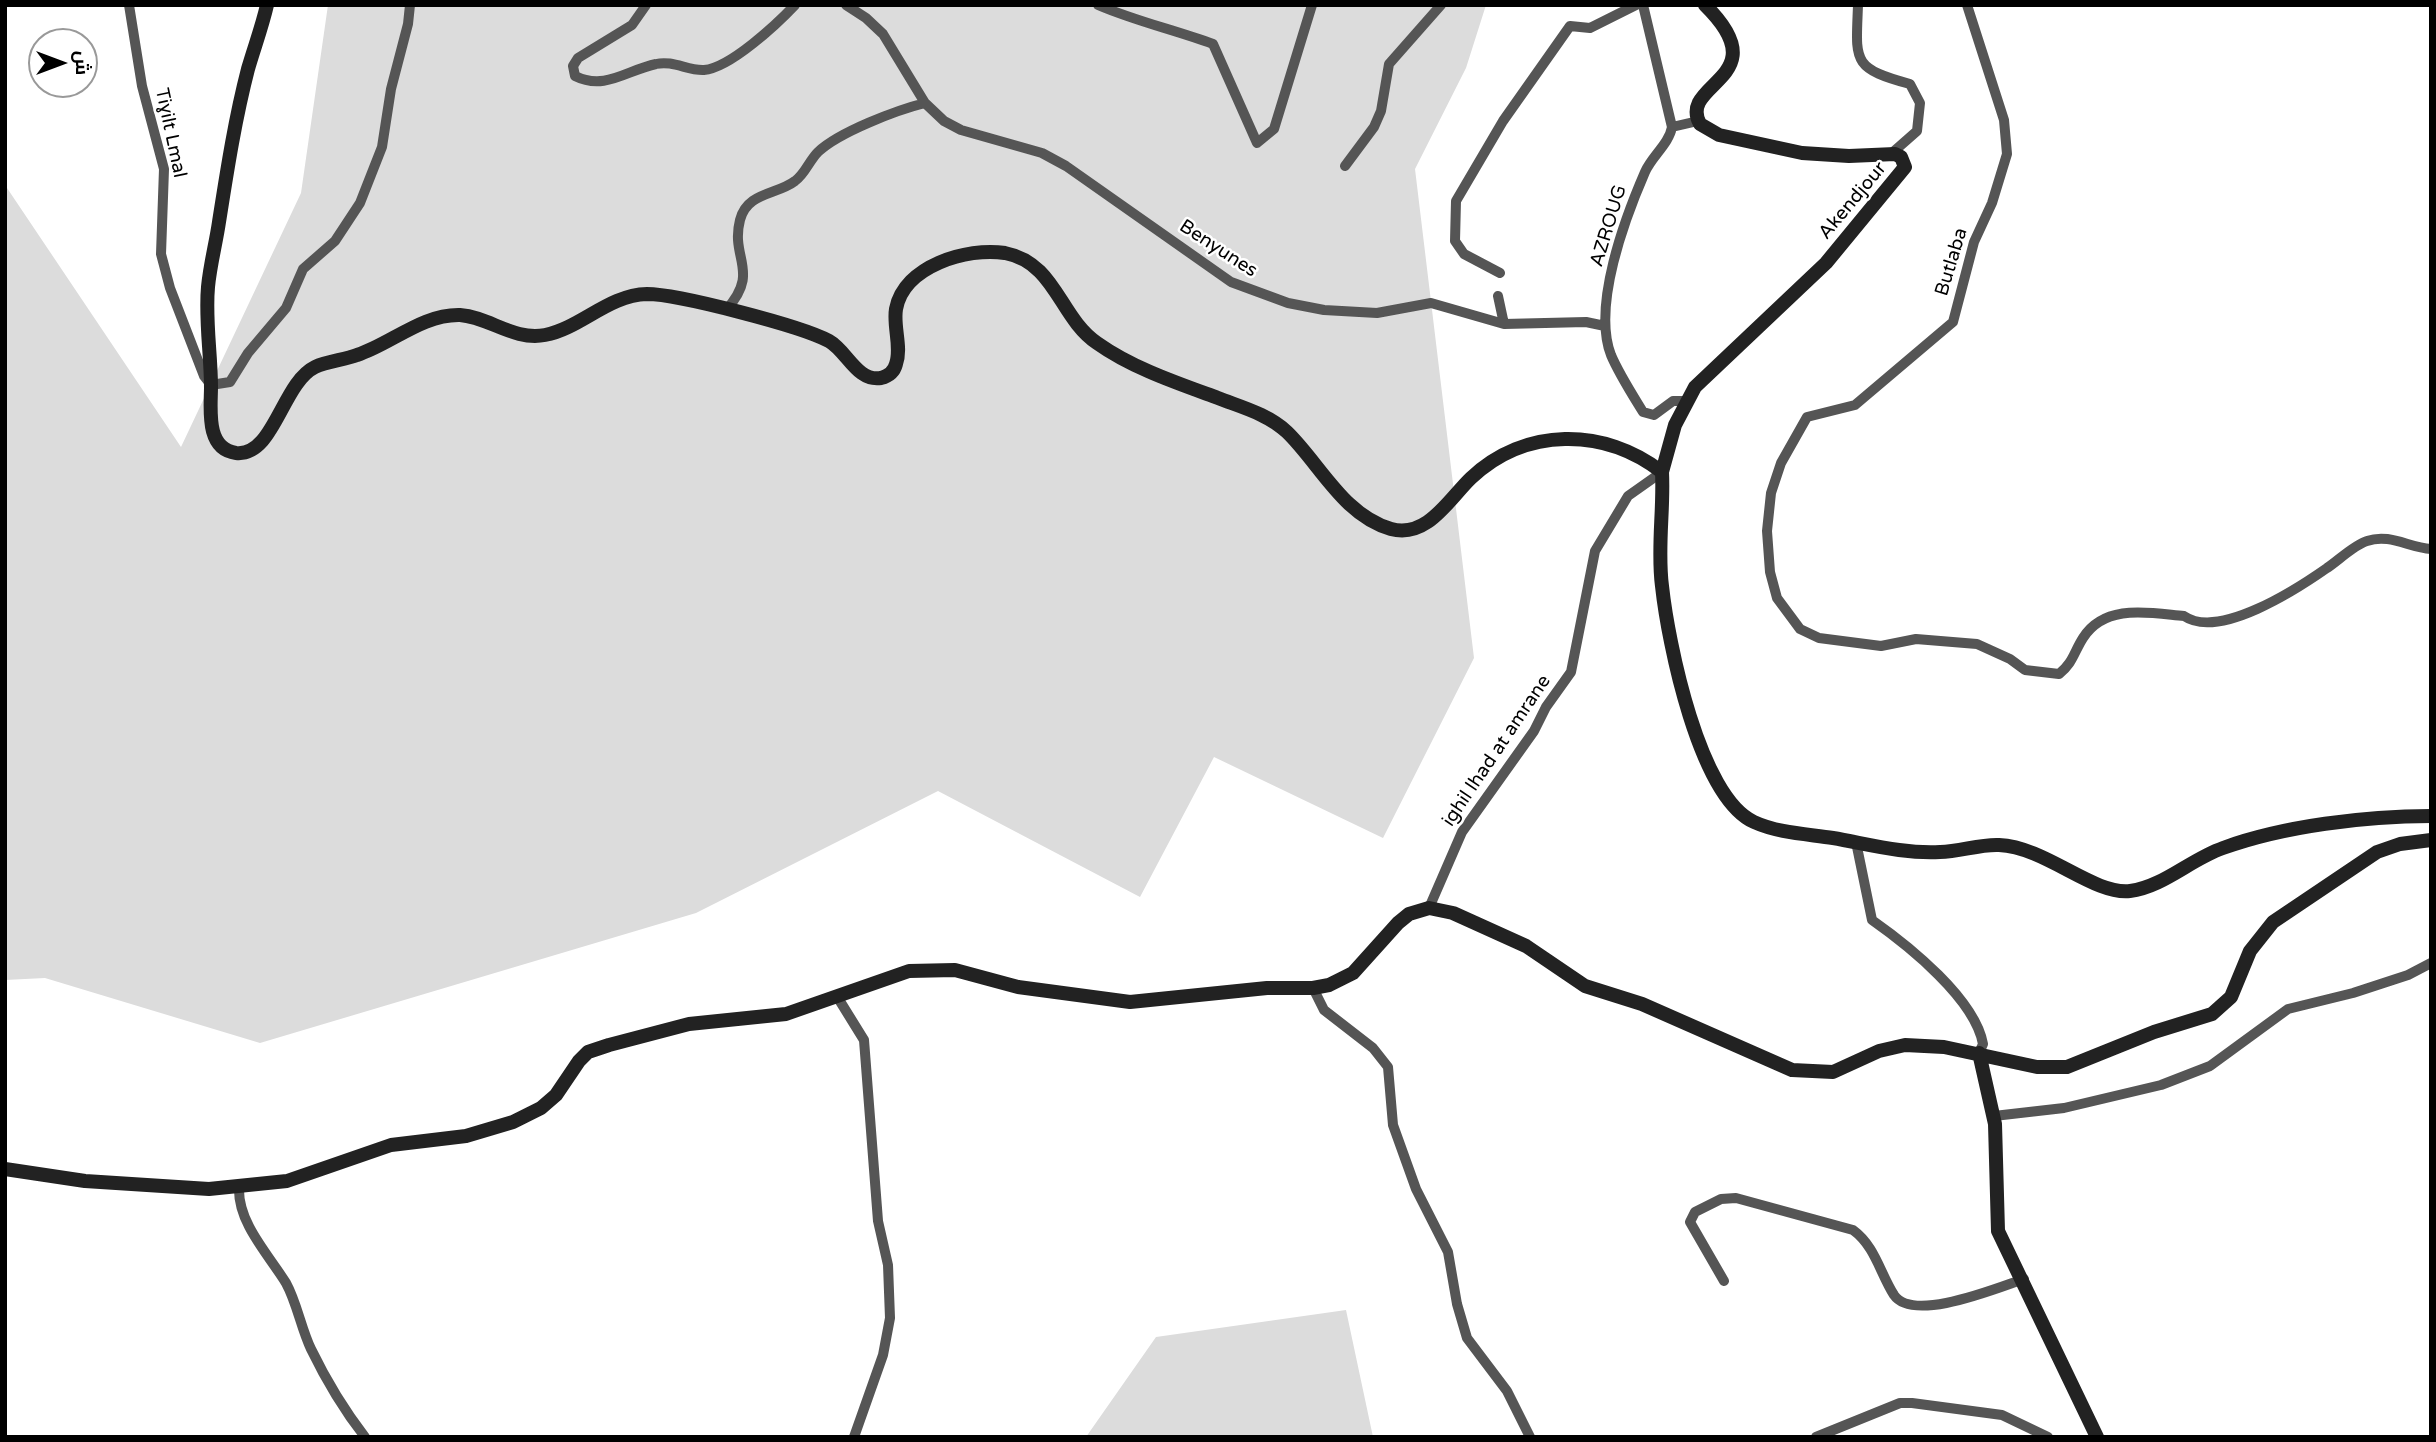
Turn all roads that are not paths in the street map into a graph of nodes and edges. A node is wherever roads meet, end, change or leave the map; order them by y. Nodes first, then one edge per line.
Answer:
1 (129, 5) edge
2 (267, 5) edge
3 (410, 5) edge
4 (646, 5) edge
5 (795, 5) edge
6 (846, 5) edge
7 (1098, 5) edge
8 (1312, 5) edge
9 (1441, 5) edge
10 (1636, 5) edge
11 (1643, 5) edge
12 (1705, 5) edge
13 (1858, 5) edge
14 (1967, 5) edge
15 (925, 103) junction
16 (1698, 121) junction
17 (1672, 127) junction
18 (1892, 153) junction
19 (1345, 166) dead end
20 (1500, 273) dead end
21 (1498, 296) dead end
22 (726, 310) junction
23 (1504, 324) junction
24 (1605, 326) junction
25 (211, 384) junction
26 (1686, 401) junction
27 (1662, 472) junction
28 (2431, 549) edge
29 (2431, 817) edge
30 (2431, 840) edge
31 (1856, 842) junction
32 (1429, 908) junction
33 (2431, 962) edge
34 (1313, 988) junction
35 (838, 998) junction
36 (1979, 1053) junction
37 (1994, 1116) junction
38 (5, 1169) edge
39 (239, 1188) junction
40 (2024, 1279) junction
41 (1724, 1281) dead end
42 (365, 1437) edge
43 (854, 1437) edge
44 (1530, 1437) edge
45 (1816, 1437) edge
46 (2048, 1437) edge
47 (2097, 1437) edge

1 - 25 street, Tiɣilt Lmal
2 - 25 main road
3 - 25 street
4 - 5 street
6 - 15 street, Benyunes
7 - 8 street
9 - 19 street
10 - 20 street
11 - 17 street
12 - 16 main road
13 - 18 street
14 - 28 street, Butlaba
15 - 22 street
15 - 23 street, Benyunes
16 - 17 street
16 - 18 main road, Akendjour
17 - 24 street, AZROUG
18 - 26 main road, Akendjour
21 - 23 street
22 - 25 main road
22 - 27 main road
23 - 24 street, Benyunes
24 - 26 street, AZROUG
26 - 27 main road, Akendjour
27 - 31 main road, Akendjour
27 - 32 street, ighil lhad at amrane
29 - 31 main road, Akendjour
30 - 36 main road
31 - 36 street
32 - 34 main road
32 - 36 main road
33 - 37 street
34 - 35 main road
34 - 44 street
35 - 39 main road
35 - 43 street
36 - 37 main road
37 - 40 main road
38 - 39 main road
39 - 42 street
40 - 41 street
40 - 47 main road
45 - 46 street

